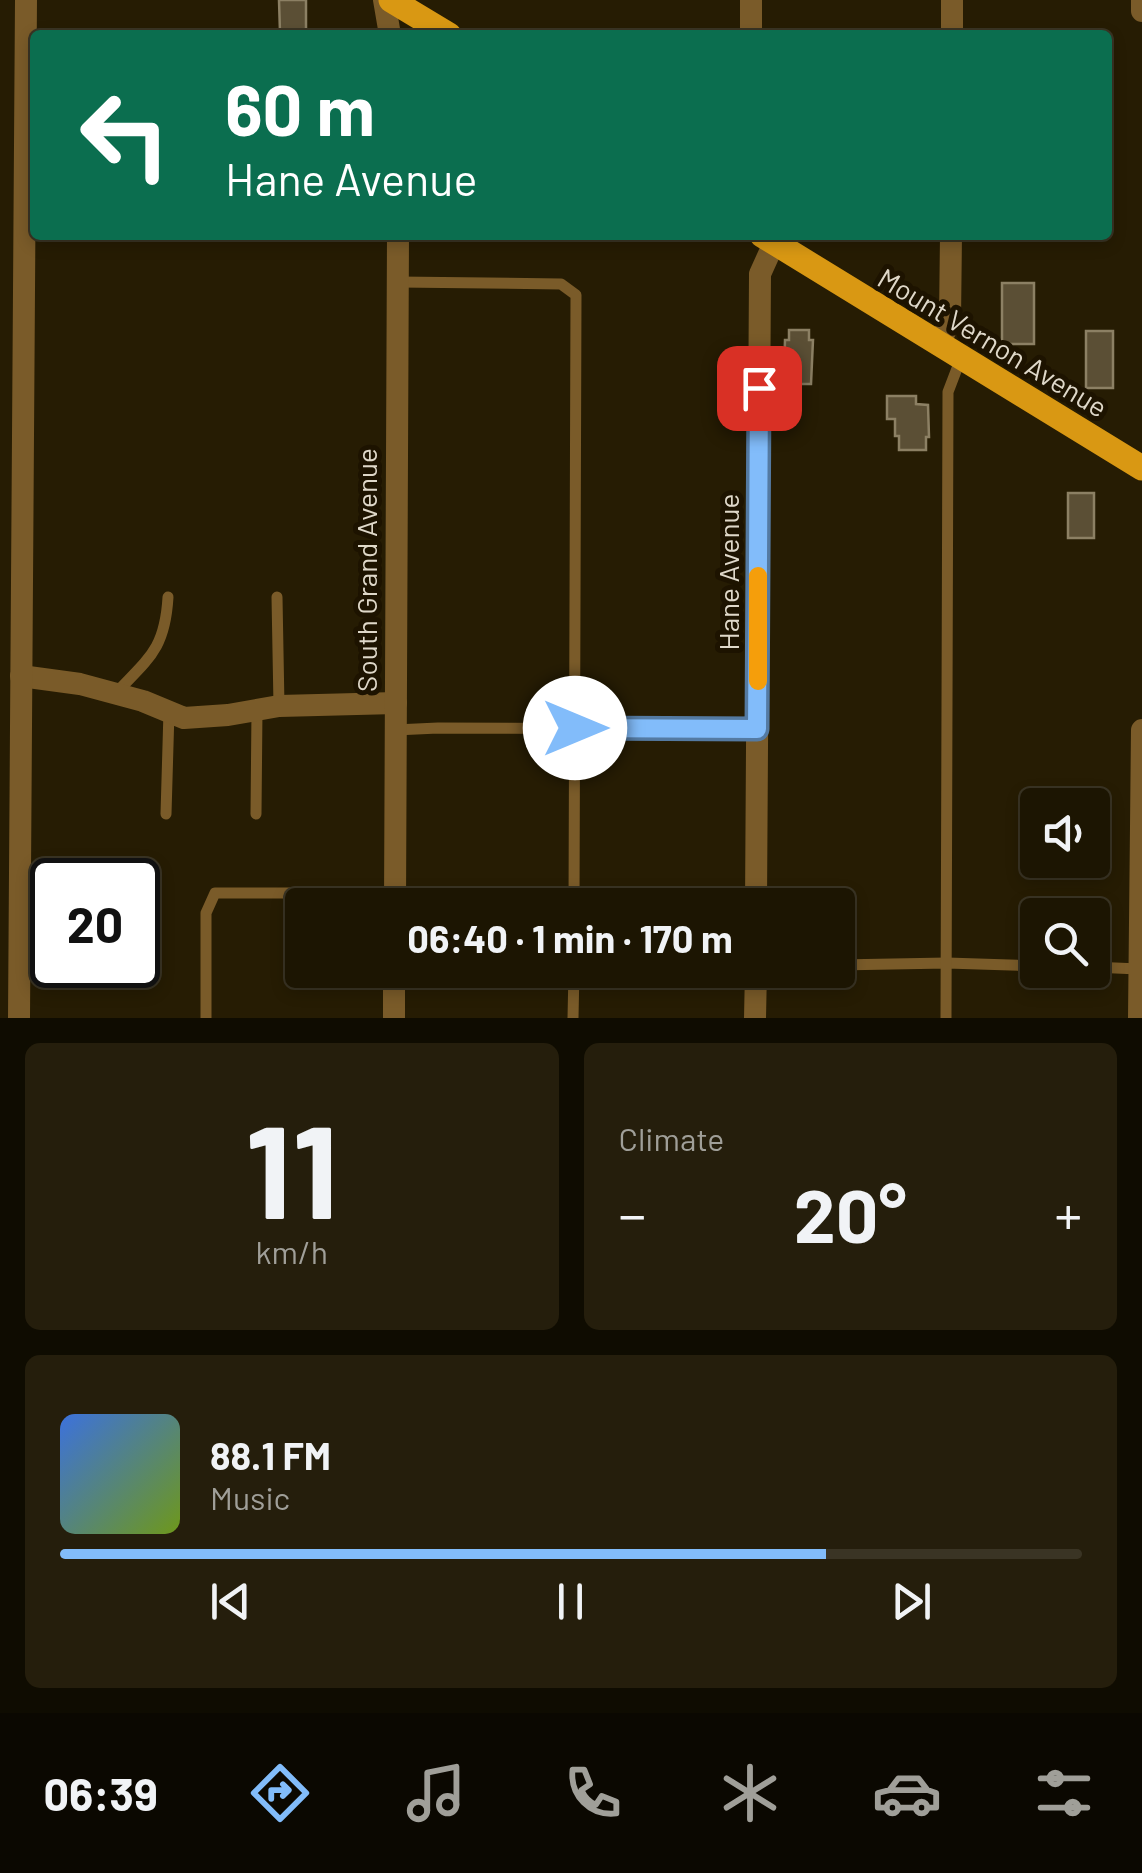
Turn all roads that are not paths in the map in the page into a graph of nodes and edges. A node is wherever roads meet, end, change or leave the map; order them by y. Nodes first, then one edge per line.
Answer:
1 (26, 0) edge
2 (388, 0) edge
3 (750, 0) edge
4 (952, 0) edge
5 (1142, 0) edge
6 (1142, 11) edge
7 (390, 30) edge
8 (440, 30) edge
9 (751, 30) edge
10 (952, 30) edge
11 (398, 240) edge
12 (768, 240) edge
13 (770, 240) edge
14 (951, 240) edge
15 (398, 282) junction
16 (939, 344) junction
17 (961, 358) junction
18 (1142, 468) edge
19 (168, 597) dead end
20 (277, 597) dead end
21 (21, 676) junction
22 (116, 694) junction
23 (396, 703) junction
24 (268, 708) junction
25 (169, 712) junction
26 (575, 728) junction
27 (757, 729) junction
28 (396, 730) junction
29 (1142, 730) edge
30 (166, 814) dead end
31 (256, 814) dead end
32 (395, 888) edge
33 (574, 888) edge
34 (756, 888) edge
35 (285, 895) edge
36 (947, 964) junction
37 (855, 965) edge
38 (1020, 966) edge
39 (1110, 968) edge
40 (1139, 969) junction
41 (394, 988) edge
42 (574, 988) edge
43 (756, 988) edge
44 (18, 1018) edge
45 (206, 1018) edge
46 (394, 1018) edge
47 (574, 1018) edge
48 (755, 1018) edge
49 (946, 1018) edge
50 (1139, 1018) edge

1 - 21 street
2 - 7 street
2 - 8 main road
3 - 9 street
4 - 10 street
5 - 6 street
11 - 15 street, South Grand Avenue
12 - 27 street, Hane Avenue
13 - 16 main road, Mount Vernon Avenue
14 - 16 street
15 - 23 street, South Grand Avenue
15 - 26 lane
16 - 17 main road, Mount Vernon Avenue
17 - 18 main road, Mount Vernon Avenue
17 - 36 lane
19 - 22 lane
20 - 24 lane
21 - 22 street
21 - 44 street
22 - 25 street
23 - 24 street
23 - 28 street, South Grand Avenue
24 - 25 street
24 - 31 lane
25 - 30 lane
26 - 27 lane
26 - 28 lane
26 - 33 lane
27 - 34 street, Hane Avenue
28 - 32 street, South Grand Avenue
29 - 40 street
35 - 45 lane
36 - 37 lane
36 - 38 lane
36 - 49 lane
39 - 40 lane
40 - 50 street
41 - 46 street
42 - 47 lane
43 - 48 street

